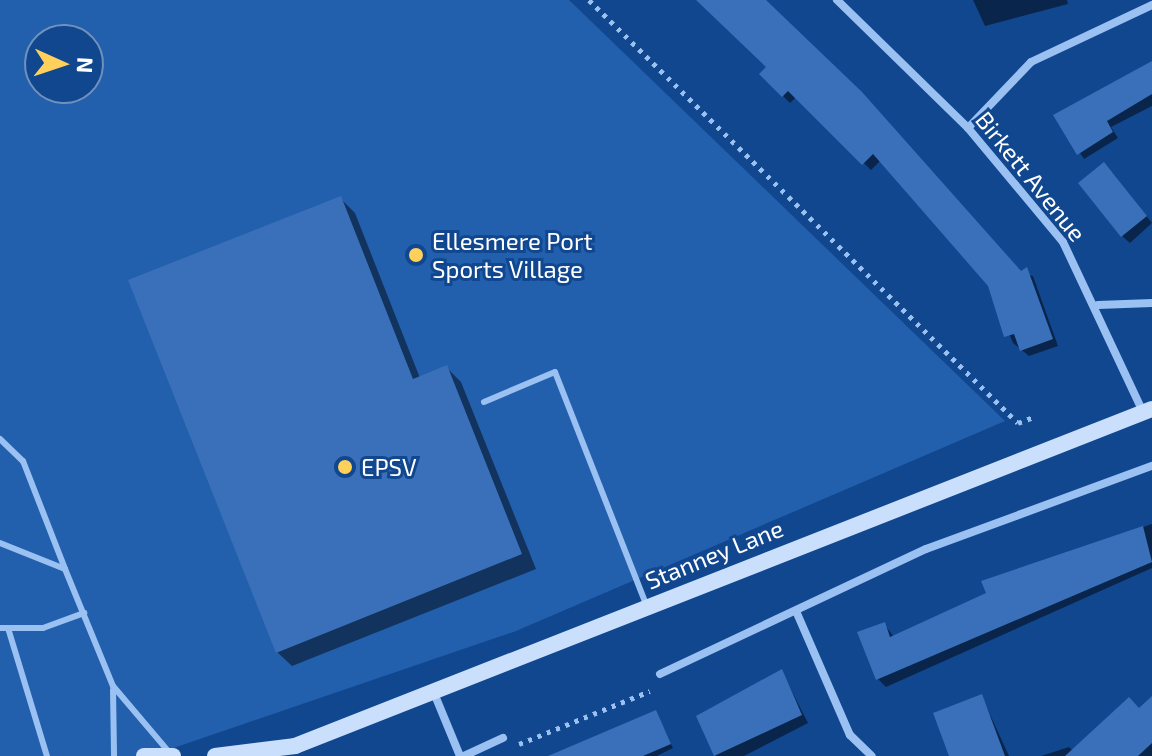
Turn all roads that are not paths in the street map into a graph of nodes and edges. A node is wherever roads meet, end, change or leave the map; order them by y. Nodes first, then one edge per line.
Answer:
1 (837, 0) edge
2 (1152, 5) edge
3 (968, 128) junction
4 (1152, 303) edge
5 (1098, 305) junction
6 (484, 402) dead end
7 (1148, 411) edge
8 (0, 439) edge
9 (1152, 466) edge
10 (0, 543) edge
11 (65, 569) junction
12 (647, 607) junction
13 (796, 611) junction
14 (84, 613) junction
15 (4, 628) edge
16 (660, 674) road end
17 (113, 686) junction
18 (434, 693) junction
19 (503, 738) road end
20 (289, 751) edge
21 (47, 756) edge
22 (114, 756) edge
23 (144, 756) edge
24 (174, 756) edge
25 (215, 756) edge
26 (462, 756) edge
27 (872, 756) edge

1 - 3 street, Birkett Avenue
2 - 3 street
3 - 5 street, Birkett Avenue
4 - 5 street
5 - 7 street, Birkett Avenue
6 - 12 lane
7 - 12 main road, Stanney Lane
8 - 11 lane
9 - 13 street
10 - 11 lane
11 - 14 lane
12 - 18 main road, Stanney Lane
13 - 16 street
13 - 27 street
14 - 15 lane
14 - 17 lane
15 - 21 lane
17 - 22 lane
17 - 24 lane
18 - 20 main road, Stanney Lane
18 - 26 street
19 - 26 street
20 - 25 main road, Stanney Lane
23 - 24 main road

